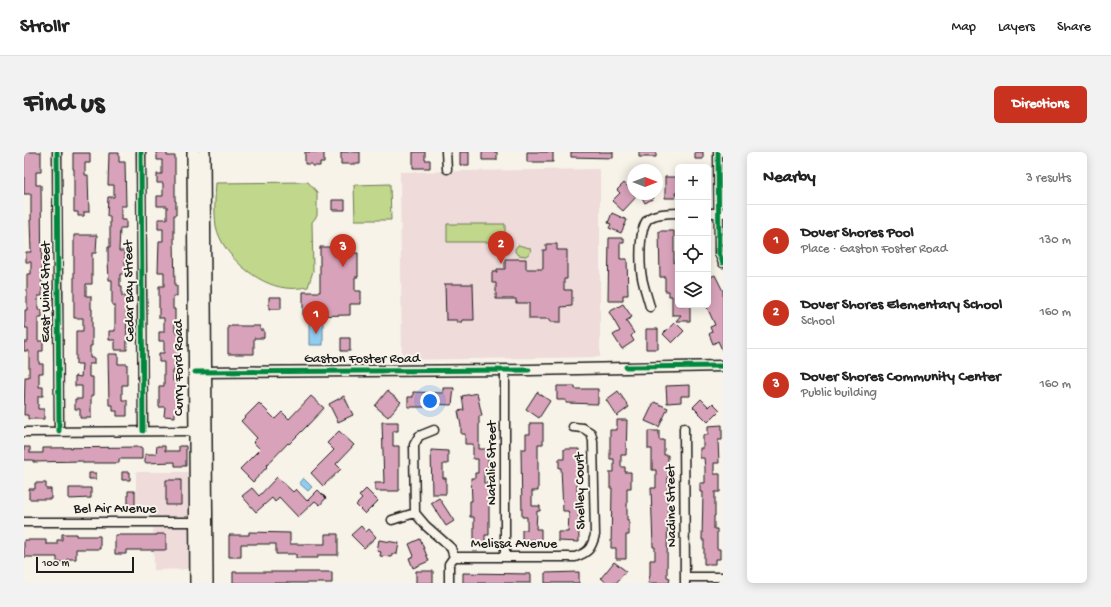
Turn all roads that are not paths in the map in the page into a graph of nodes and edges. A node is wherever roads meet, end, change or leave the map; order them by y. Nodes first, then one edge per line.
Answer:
1 (57, 152) edge
2 (141, 152) edge
3 (193, 152) edge
4 (204, 152) edge
5 (446, 152) edge
6 (718, 152) edge
7 (447, 169) dead end
8 (675, 213) edge
9 (721, 213) edge
10 (723, 262) edge
11 (650, 307) dead end
12 (723, 366) edge
13 (505, 370) junction
14 (200, 372) junction
15 (573, 426) dead end
16 (684, 428) dead end
17 (143, 430) junction
18 (434, 430) dead end
19 (59, 431) junction
20 (200, 431) junction
21 (24, 432) edge
22 (415, 513) junction
23 (392, 520) dead end
24 (24, 522) edge
25 (201, 522) junction
26 (454, 557) junction
27 (505, 557) junction
28 (576, 557) joint
29 (723, 577) edge
30 (686, 580) edge
31 (196, 583) edge
32 (207, 583) edge
33 (449, 583) edge

1 - 19 street, East Wind Street
2 - 17 street, Cedar Bay Street
3 - 14 main road, Curry Ford Road
4 - 14 main road, Curry Ford Road
5 - 7 street
6 - 9 street
8 - 11 street
9 - 10 street
12 - 13 street, Gaston Foster Road
13 - 14 street, Gaston Foster Road
13 - 27 street, Natalie Street
14 - 20 main road, Curry Ford Road
15 - 28 street, Shelley Court
16 - 30 street, Nadine Street
17 - 19 street
17 - 20 street
18 - 22 street
19 - 21 street
20 - 25 main road, Curry Ford Road
22 - 23 street
22 - 26 street
24 - 25 street, Bel Air Avenue
25 - 31 main road, Curry Ford Road
25 - 32 main road, Curry Ford Road
26 - 27 street, Melissa Avenue
26 - 33 street
27 - 28 street, Melissa Avenue
29 - 30 street

